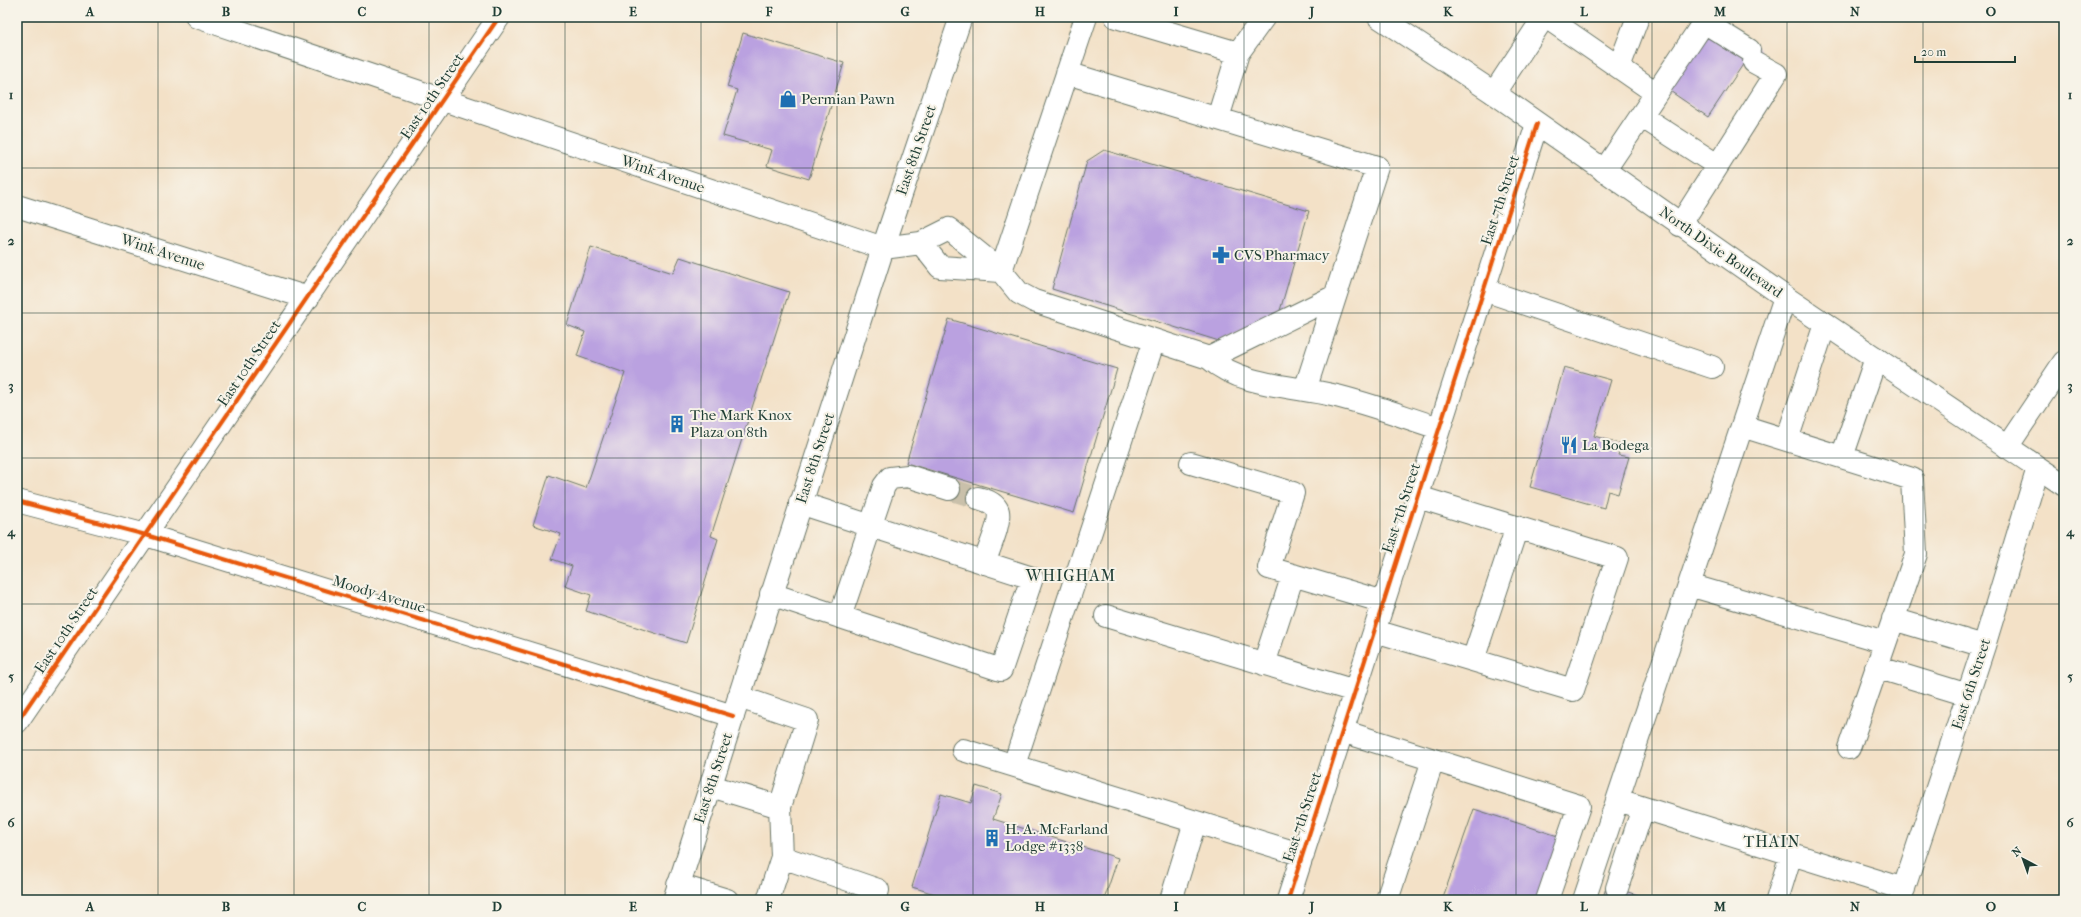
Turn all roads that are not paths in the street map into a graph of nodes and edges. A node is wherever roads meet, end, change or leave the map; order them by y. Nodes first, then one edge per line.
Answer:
1 (197, 17) edge
2 (499, 17) edge
3 (961, 17) edge
4 (1086, 17) edge
5 (1116, 17) edge
6 (1264, 17) edge
7 (1379, 17) edge
8 (1545, 17) edge
9 (1638, 17) edge
10 (1700, 19) edge
11 (1238, 53) junction
12 (1618, 67) junction
13 (1067, 73) junction
14 (1494, 93) junction
15 (1656, 93) junction
16 (444, 99) junction
17 (1641, 116) junction
18 (1218, 118) junction
19 (1537, 124) junction
20 (1717, 165) junction
21 (1604, 171) junction
22 (17, 206) edge
23 (1680, 225) junction
24 (921, 243) junction
25 (883, 248) junction
26 (1001, 271) junction
27 (1484, 290) junction
28 (1335, 296) junction
29 (1785, 297) junction
30 (308, 298) junction
31 (1825, 324) junction
32 (1154, 340) junction
33 (1208, 358) junction
34 (1876, 358) junction
35 (2064, 362) edge
36 (1712, 366) dead end
37 (1305, 390) junction
38 (1742, 426) junction
39 (1439, 428) junction
40 (1787, 440) junction
41 (2007, 447) junction
42 (1842, 457) junction
43 (1191, 463) dead end
44 (2038, 468) junction
45 (2064, 485) edge
46 (949, 489) tunnel mouth
47 (1418, 497) junction
48 (978, 498) tunnel mouth
49 (17, 501) edge
50 (800, 503) junction
51 (870, 526) junction
52 (1517, 527) junction
53 (146, 535) junction
54 (984, 563) junction
55 (1293, 575) junction
56 (1689, 585) junction
57 (772, 594) junction
58 (1384, 602) junction
59 (1106, 616) dead end
60 (840, 617) junction
61 (1893, 619) junction
62 (1374, 631) junction
63 (1885, 642) junction
64 (1984, 646) junction
65 (1473, 660) junction
66 (1264, 664) junction
67 (1876, 667) junction
68 (1355, 691) junction
69 (1968, 695) junction
70 (736, 706) junction
71 (17, 722) edge
72 (1342, 731) junction
73 (1849, 748) dead end
74 (963, 750) dead end
75 (1433, 760) junction
76 (1014, 765) junction
77 (711, 786) junction
78 (1618, 800) junction
79 (780, 807) junction
80 (1643, 808) junction
81 (1196, 822) junction
82 (1791, 854) junction
83 (1302, 855) junction
84 (782, 857) junction
85 (1594, 872) junction
86 (676, 893) edge
87 (1902, 895) edge
88 (726, 900) edge
89 (768, 900) edge
90 (875, 900) edge
91 (1171, 900) edge
92 (1288, 900) edge
93 (1387, 900) edge
94 (1546, 900) edge
95 (1584, 900) edge
96 (1776, 900) edge

1 - 16 street, Wink Avenue
2 - 16 street, East 10th Street
3 - 25 street, East 8th Street
4 - 13 street
5 - 11 street
6 - 11 street
7 - 14 street, North Dixie Boulevard
8 - 12 street
8 - 14 street
9 - 12 street
10 - 15 street
10 - 20 street
11 - 18 street
12 - 15 street
13 - 18 street
13 - 26 street
14 - 19 street, North Dixie Boulevard
15 - 17 street
16 - 25 street, Wink Avenue
16 - 30 street, East 10th Street
17 - 20 street
17 - 21 street
18 - 28 street
19 - 21 street, North Dixie Boulevard
19 - 27 street, East 7th Street
20 - 23 street
21 - 23 street, North Dixie Boulevard
22 - 30 street, Wink Avenue
23 - 29 street, North Dixie Boulevard
24 - 25 street
24 - 26 street
24 - 26 street
25 - 50 street, East 8th Street
26 - 32 street
27 - 36 street
27 - 39 street, East 7th Street
28 - 33 street
28 - 37 street
29 - 31 street, North Dixie Boulevard
29 - 38 street
30 - 53 street, East 10th Street
31 - 34 street, North Dixie Boulevard
31 - 40 street
32 - 33 street
32 - 76 street
33 - 37 street
34 - 41 street, North Dixie Boulevard
34 - 42 street
35 - 41 street
37 - 39 street
38 - 40 street
38 - 56 street
39 - 47 street, East 7th Street
40 - 42 street
41 - 44 street, North Dixie Boulevard
42 - 61 street
43 - 55 street
44 - 45 street, North Dixie Boulevard
44 - 64 street, East 6th Street
46 - 51 street
47 - 52 street
47 - 58 street, East 7th Street
48 - 54 street
49 - 53 street, Moody Avenue
50 - 51 street
50 - 57 street, East 8th Street
51 - 54 street
51 - 60 street
52 - 65 street
52 - 65 street
53 - 70 street, Moody Avenue
53 - 71 street, East 10th Street
54 - 60 street
55 - 58 street
55 - 66 street
56 - 63 street
56 - 78 street
57 - 60 street
57 - 70 street, East 8th Street
58 - 62 street, East 7th Street
59 - 66 street
61 - 63 street
61 - 64 street
62 - 65 street
62 - 68 street, East 7th Street
63 - 67 street
64 - 69 street, East 6th Street
66 - 68 street
67 - 69 street
67 - 73 street
68 - 72 street, East 7th Street
69 - 87 street, East 6th Street
70 - 77 street, East 8th Street
70 - 79 street, Moody Avenue
72 - 75 street
72 - 83 street, East 7th Street
74 - 76 street
75 - 93 street
75 - 94 street
76 - 81 street
77 - 79 street
77 - 86 street, East 8th Street
78 - 80 street
78 - 85 street
79 - 84 street
80 - 82 street
80 - 85 street
81 - 83 street
81 - 91 street
82 - 87 street
82 - 96 street
83 - 92 street, East 7th Street
84 - 89 street
84 - 90 street
85 - 95 street
86 - 88 street

